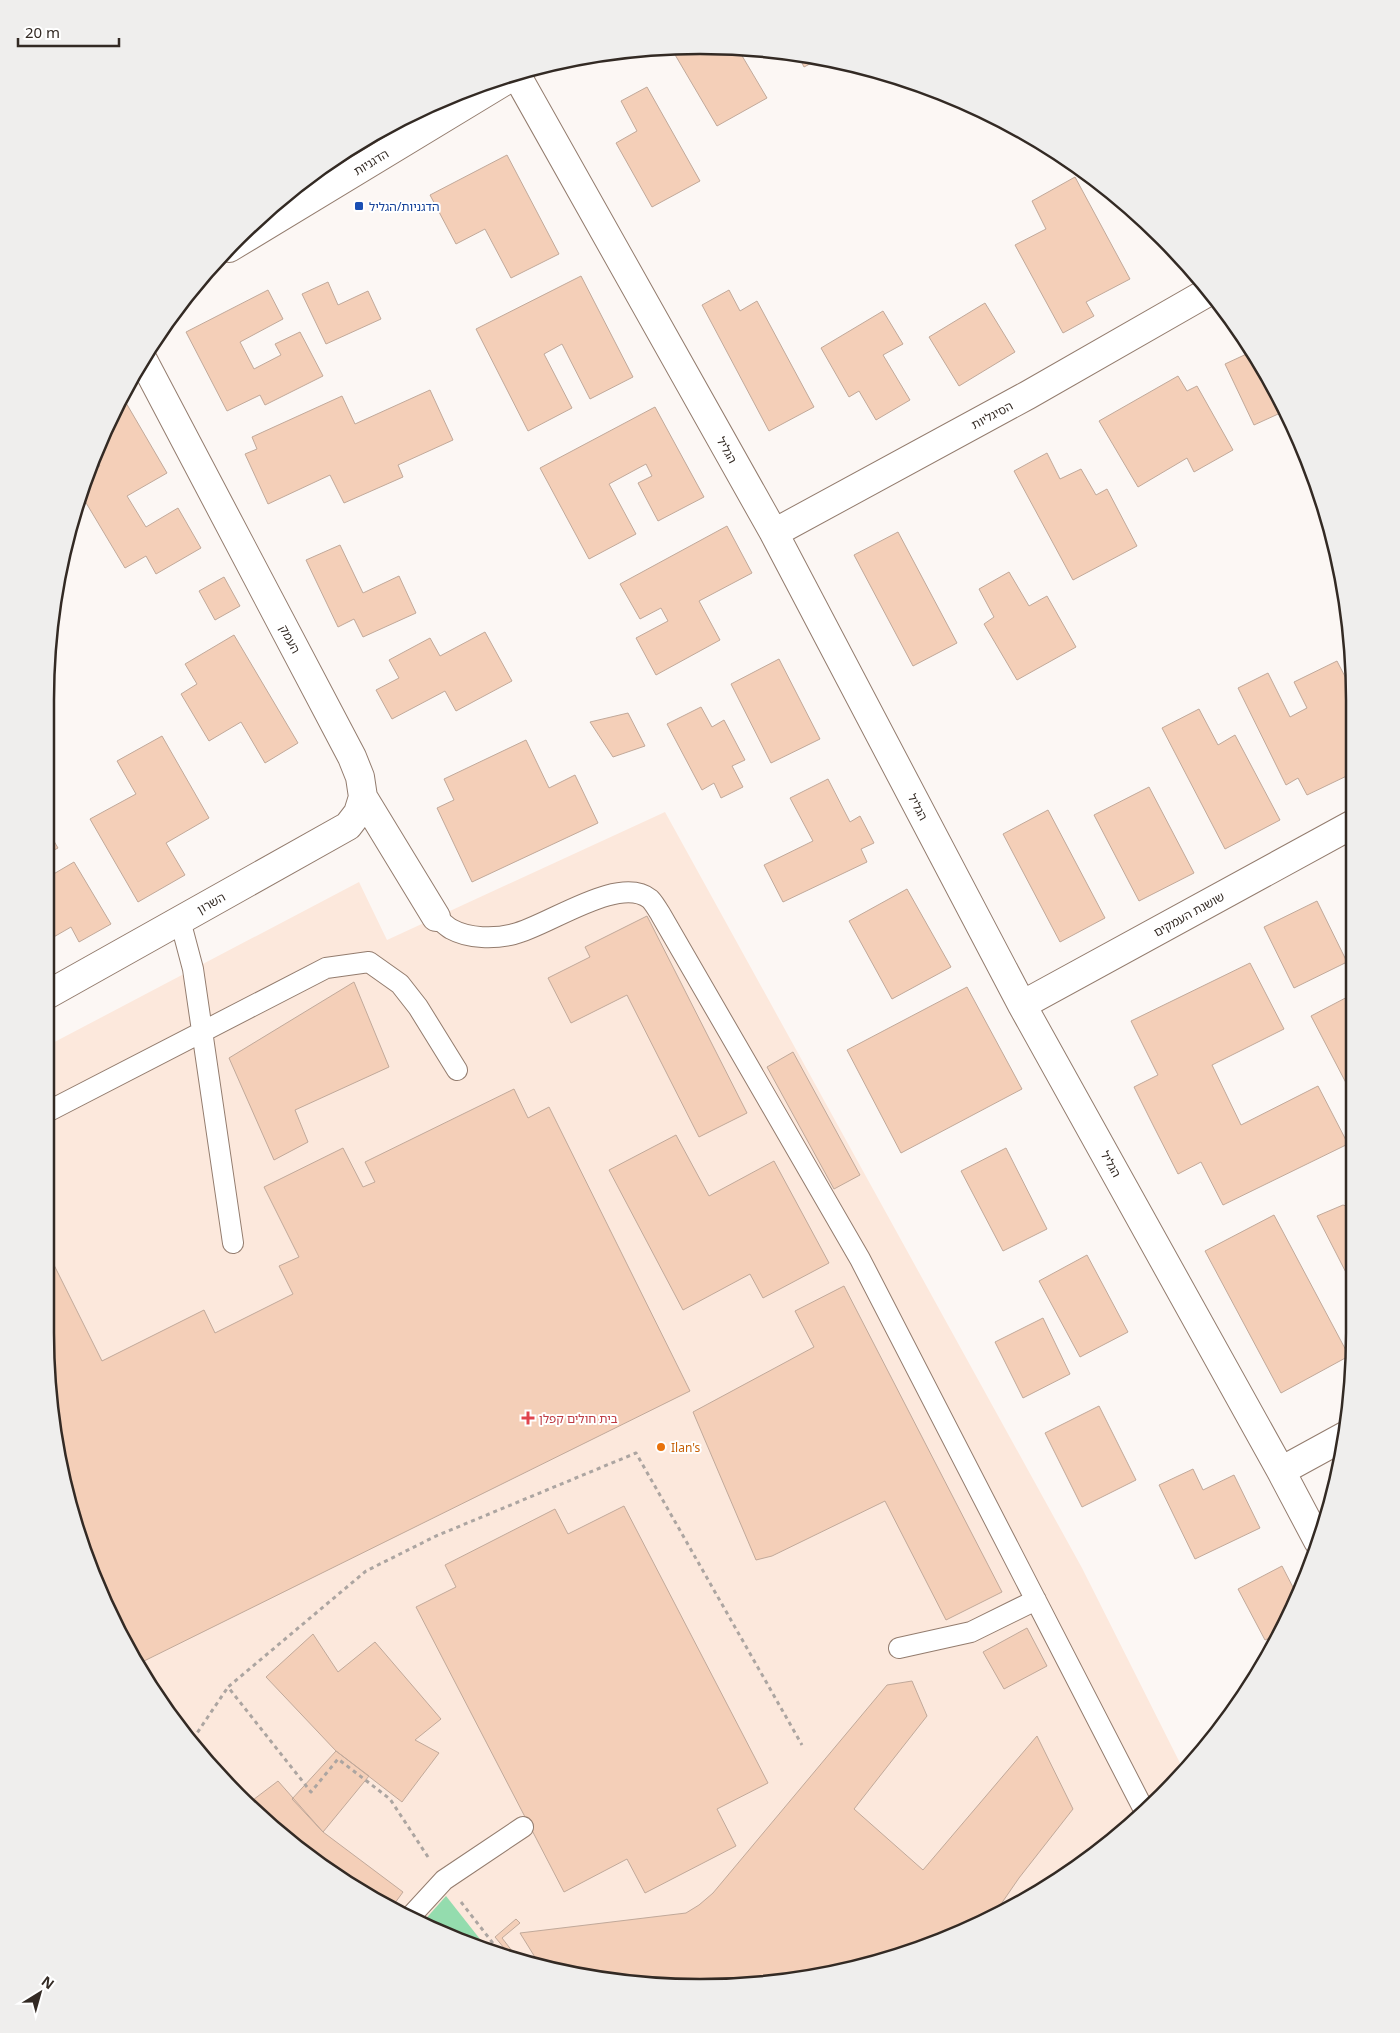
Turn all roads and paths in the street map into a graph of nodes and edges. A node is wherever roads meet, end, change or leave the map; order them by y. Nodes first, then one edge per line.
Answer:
1 (518, 80) edge
2 (495, 87) edge
3 (253, 233) edge
4 (1203, 295) edge
5 (147, 367) edge
6 (774, 533) junction
7 (363, 797) junction
8 (1346, 828) edge
9 (436, 917) joint
10 (180, 920) junction
11 (54, 991) edge
12 (1022, 1005) junction
13 (202, 1032) junction
14 (457, 1070) dead end
15 (54, 1108) edge
16 (232, 1243) dead end
17 (1337, 1440) edge
18 (1281, 1470) junction
19 (1314, 1534) edge
20 (1036, 1600) junction
21 (899, 1648) dead end
22 (228, 1686) junction
23 (195, 1736) edge
24 (802, 1745) dead end
25 (1141, 1805) edge
26 (523, 1826) dead end
27 (444, 1880) junction
28 (414, 1913) edge
29 (495, 1946) edge

1 - 6 street, הגליל
2 - 3 street, הדגניות
4 - 6 street, הסיגליות
5 - 7 street, העמק
6 - 12 street, הגליל
7 - 9 street, העמק
7 - 10 street, השרון
8 - 12 street, שושנת העמקים
9 - 20 lane
10 - 11 street, השרון
10 - 13 lane
12 - 18 street, הגליל
13 - 14 lane
13 - 15 lane
13 - 16 lane
17 - 18 street
18 - 19 street, הגליל
20 - 21 lane
20 - 25 lane
22 - 23 path
22 - 24 path
22 - 27 path
26 - 27 lane
27 - 28 lane
27 - 29 path

